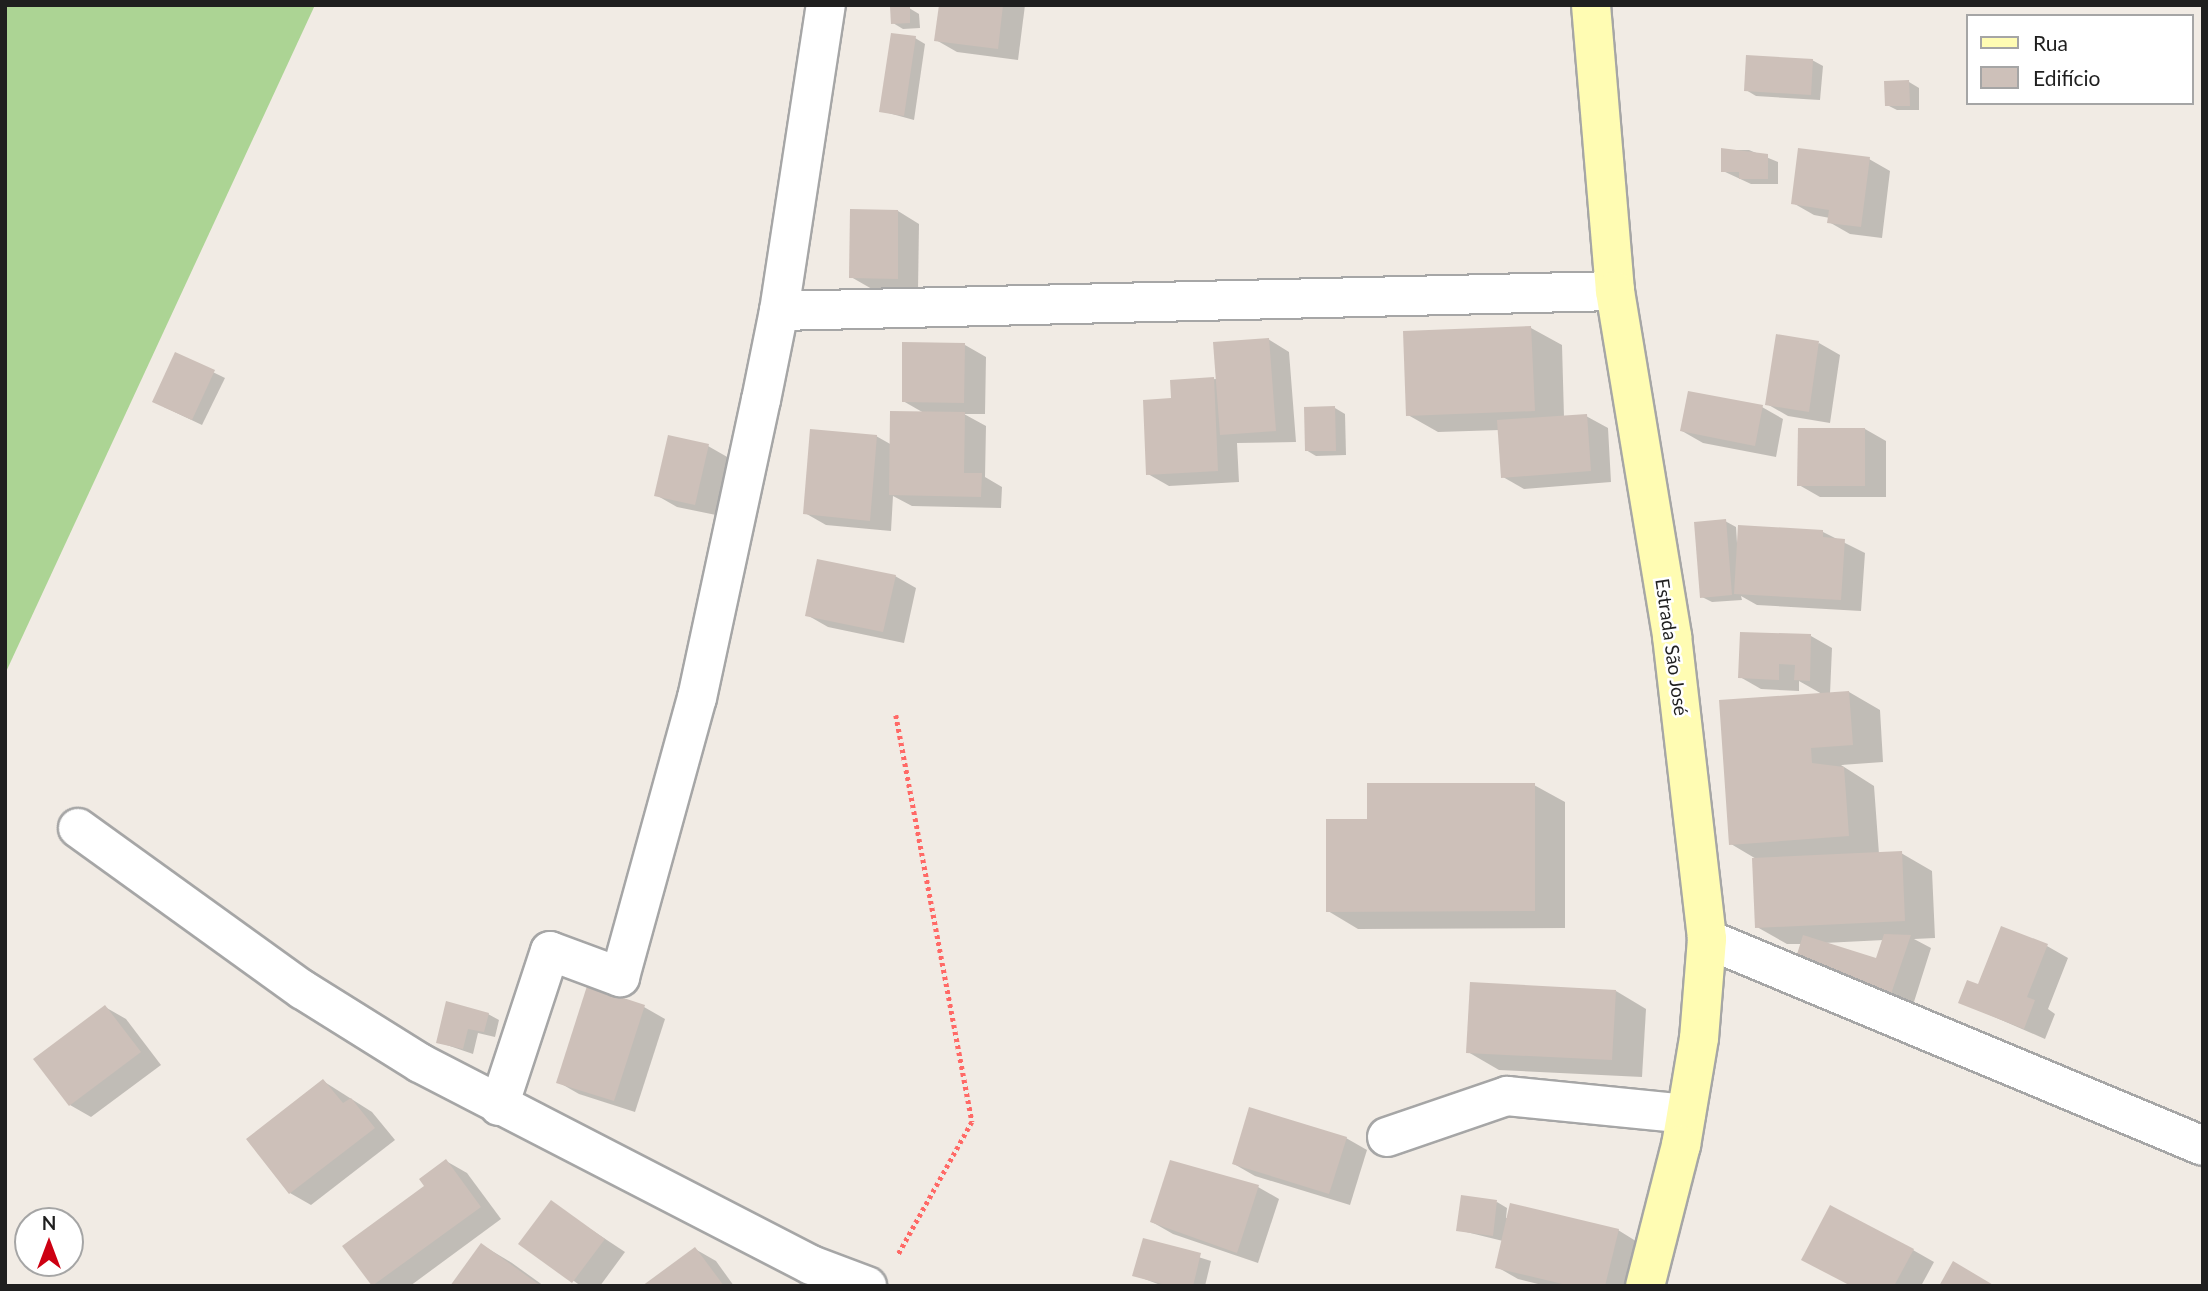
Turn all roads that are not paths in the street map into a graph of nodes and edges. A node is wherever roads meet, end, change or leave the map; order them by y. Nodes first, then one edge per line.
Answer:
1 (826, 5) edge
2 (1591, 5) edge
3 (1615, 291) junction
4 (779, 311) junction
5 (78, 828) dead end
6 (1707, 939) junction
7 (499, 1106) junction
8 (1686, 1114) junction
9 (1387, 1137) dead end
10 (2203, 1146) edge
11 (880, 1274) edge
12 (797, 1276) edge
13 (1645, 1286) edge

1 - 4 street
2 - 3 street, Estrada São José
3 - 4 street
3 - 6 street, Estrada São José
4 - 7 street
5 - 7 street
6 - 8 street, Estrada São José
6 - 10 street
7 - 12 street
8 - 9 street
8 - 13 street, Estrada São José
11 - 12 street

